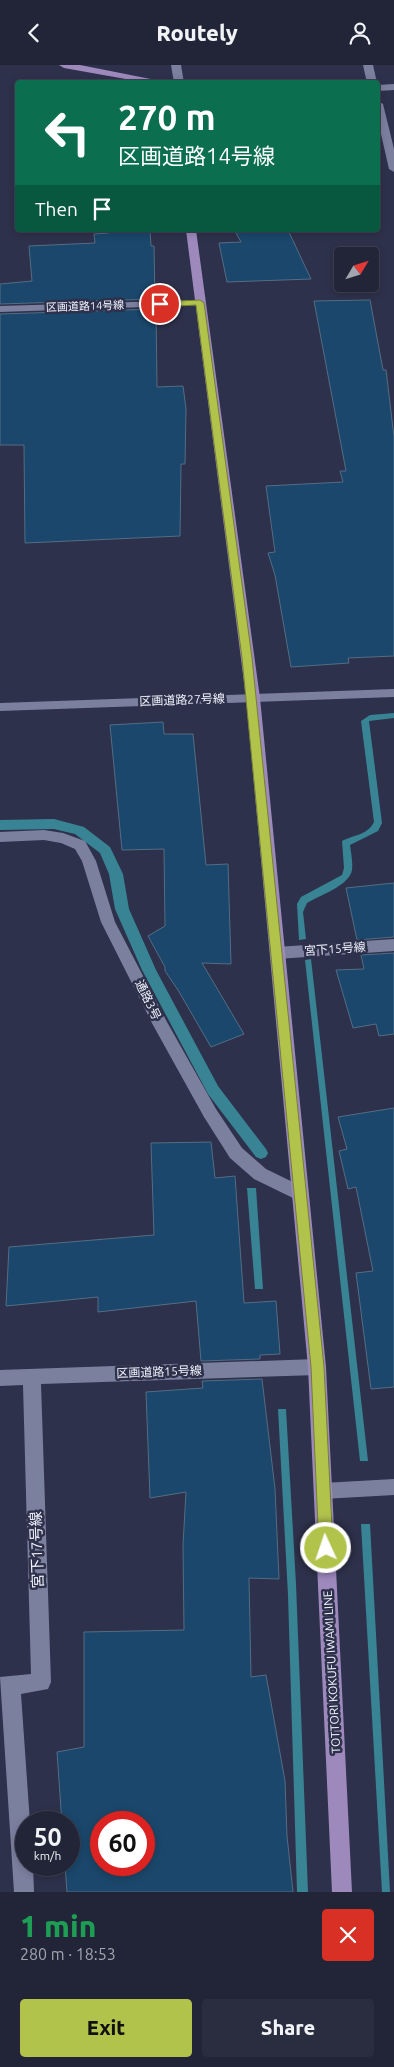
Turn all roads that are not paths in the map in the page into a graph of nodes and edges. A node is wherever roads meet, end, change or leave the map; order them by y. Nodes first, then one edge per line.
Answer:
1 (64, 65) edge
2 (176, 65) edge
3 (368, 65) edge
4 (150, 80) edge
5 (178, 80) edge
6 (371, 80) edge
7 (394, 87) edge
8 (380, 88) edge
9 (380, 112) edge
10 (394, 169) edge
11 (191, 232) edge
12 (200, 303) junction
13 (0, 309) edge
14 (394, 693) edge
15 (252, 698) junction
16 (0, 707) edge
17 (0, 837) edge
18 (394, 945) edge
19 (277, 953) junction
20 (300, 1193) junction
21 (317, 1367) junction
22 (32, 1376) junction
23 (0, 1378) edge
24 (394, 1487) edge
25 (323, 1491) junction
26 (6, 1686) edge
27 (24, 1892) edge
28 (342, 1892) edge

1 - 4 main road
2 - 5 street
3 - 6 street
7 - 8 street
9 - 10 street
11 - 12 main road, TOTTORI KOKUFU IWAMI LINE
12 - 13 street, 区画道路14号線
12 - 15 main road, TOTTORI KOKUFU IWAMI LINE
14 - 15 street, 区画道路27号線
15 - 16 street, 区画道路27号線
15 - 19 main road, TOTTORI KOKUFU IWAMI LINE
17 - 20 street, 通路3号
18 - 19 street, 宮下15号線
19 - 20 main road, TOTTORI KOKUFU IWAMI LINE
20 - 21 main road, TOTTORI KOKUFU IWAMI LINE
21 - 22 street, 区画道路15号線
21 - 25 main road, TOTTORI KOKUFU IWAMI LINE
22 - 23 street, 区画道路15号線
22 - 26 street, 宮下17号線
24 - 25 street
25 - 28 main road, TOTTORI KOKUFU IWAMI LINE
26 - 27 street

